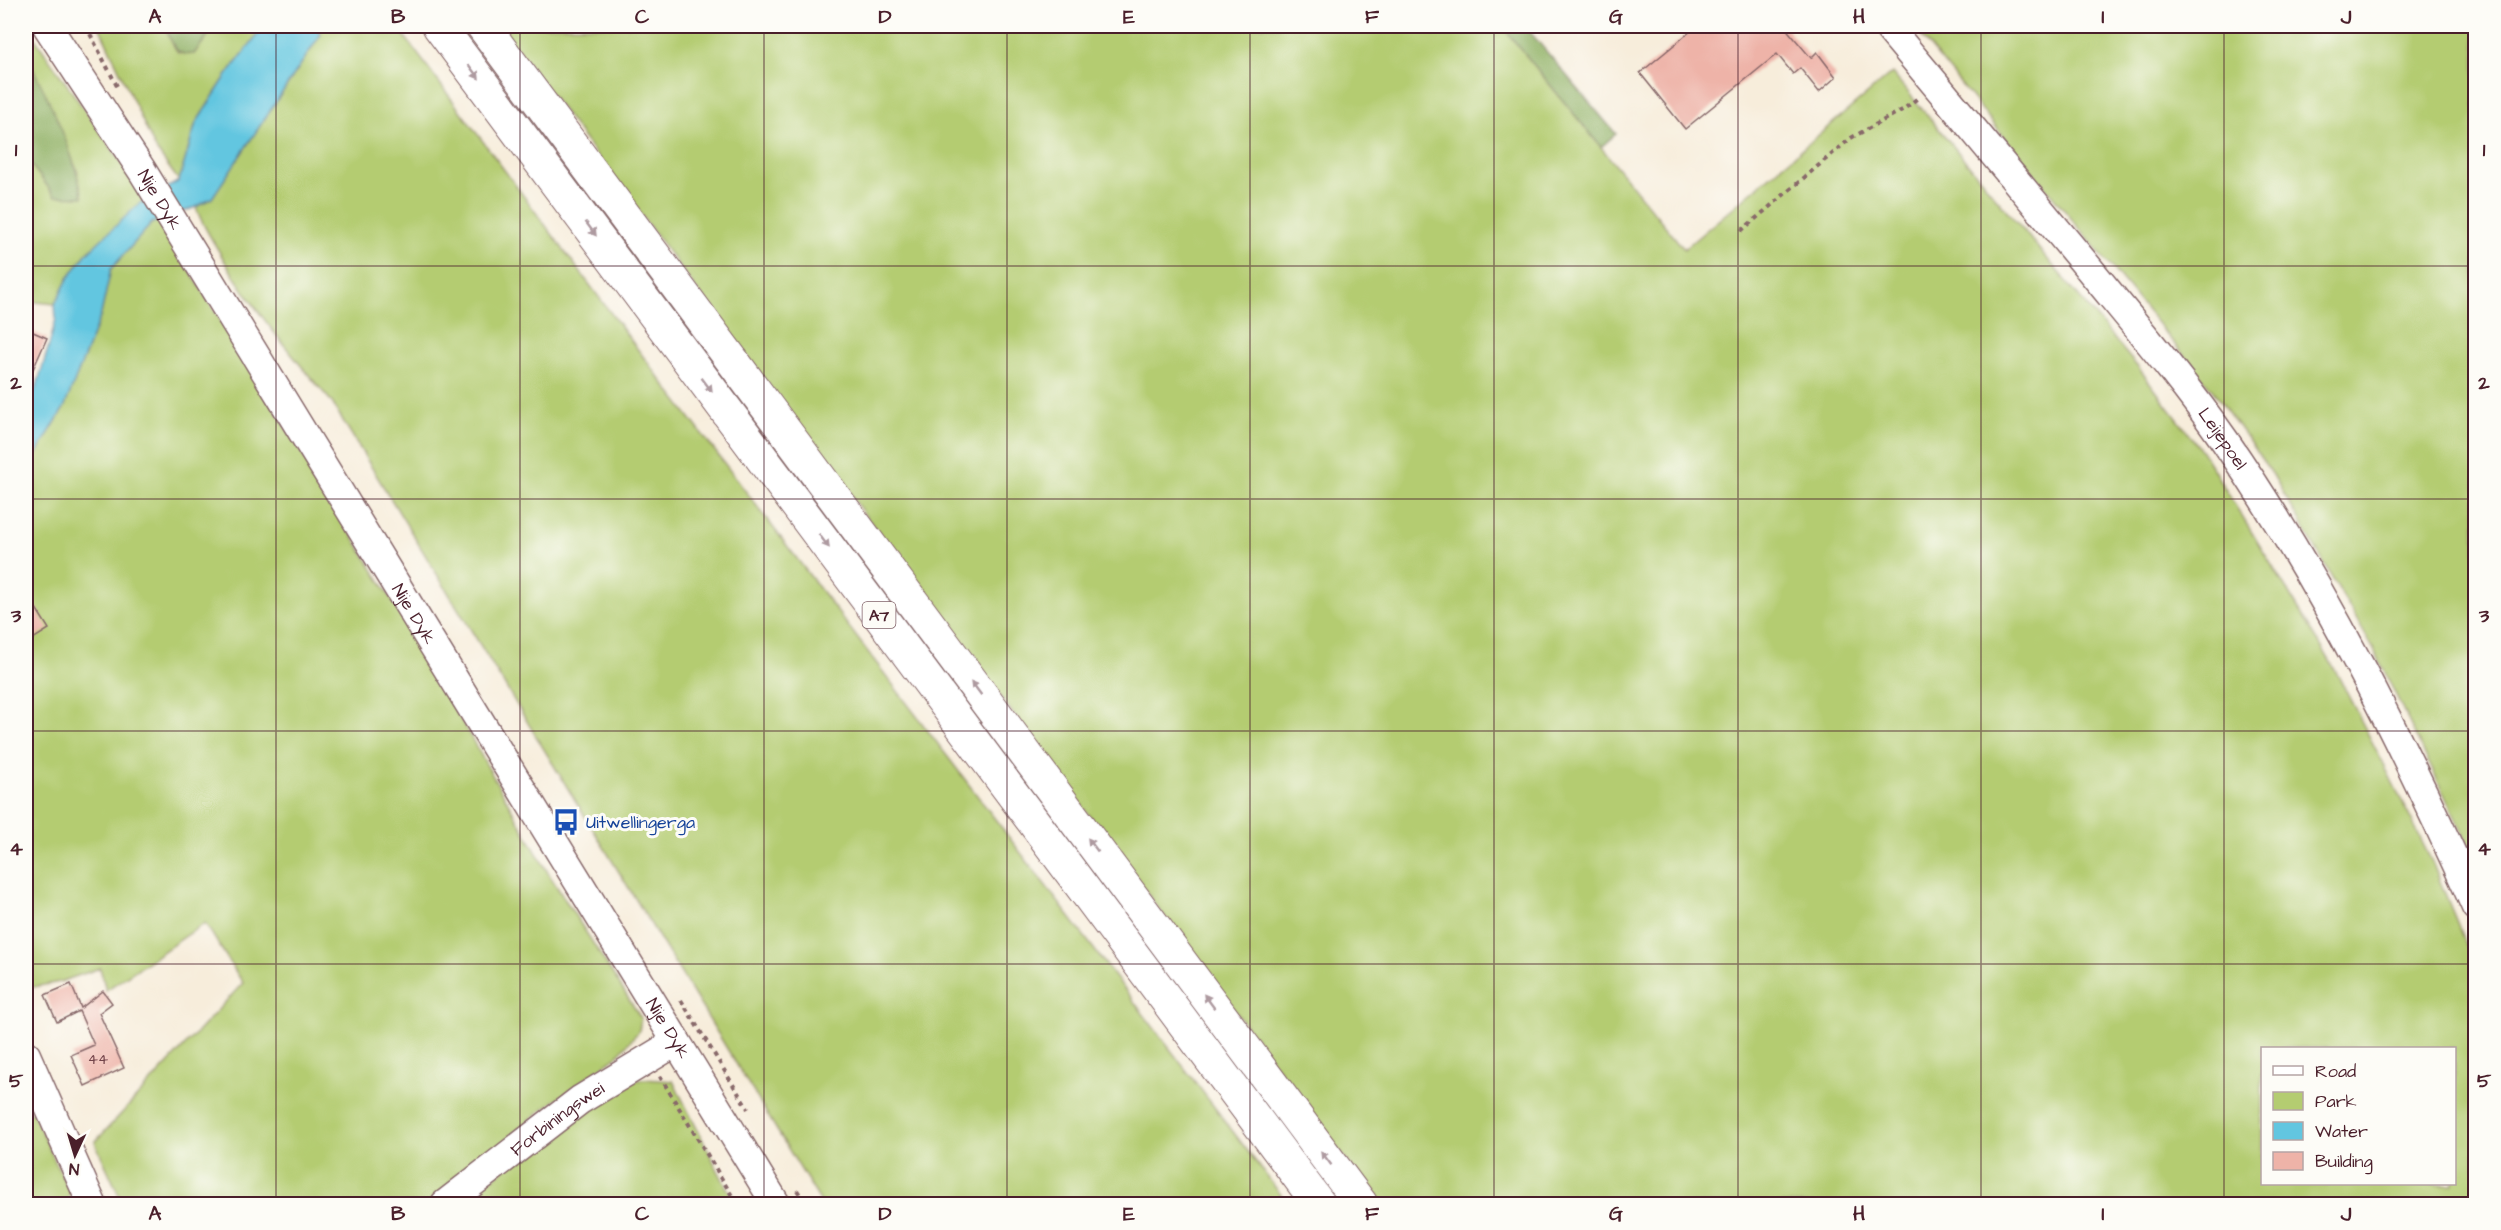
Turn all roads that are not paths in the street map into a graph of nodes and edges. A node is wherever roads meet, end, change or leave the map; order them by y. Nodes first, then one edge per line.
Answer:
1 (47, 26) edge
2 (439, 26) edge
3 (483, 26) edge
4 (1887, 26) edge
5 (2475, 907) edge
6 (676, 1042) junction
7 (26, 1055) edge
8 (92, 1204) edge
9 (445, 1204) edge
10 (776, 1204) edge
11 (1319, 1204) edge
12 (1361, 1204) edge

1 - 6 street, Nije Dyk
2 -> 11 highway, A7
12 -> 3 highway, A7
4 - 5 street, Leijepoel
6 - 9 street, Forbiningswei
6 - 10 street, Nije Dyk
7 - 8 street

